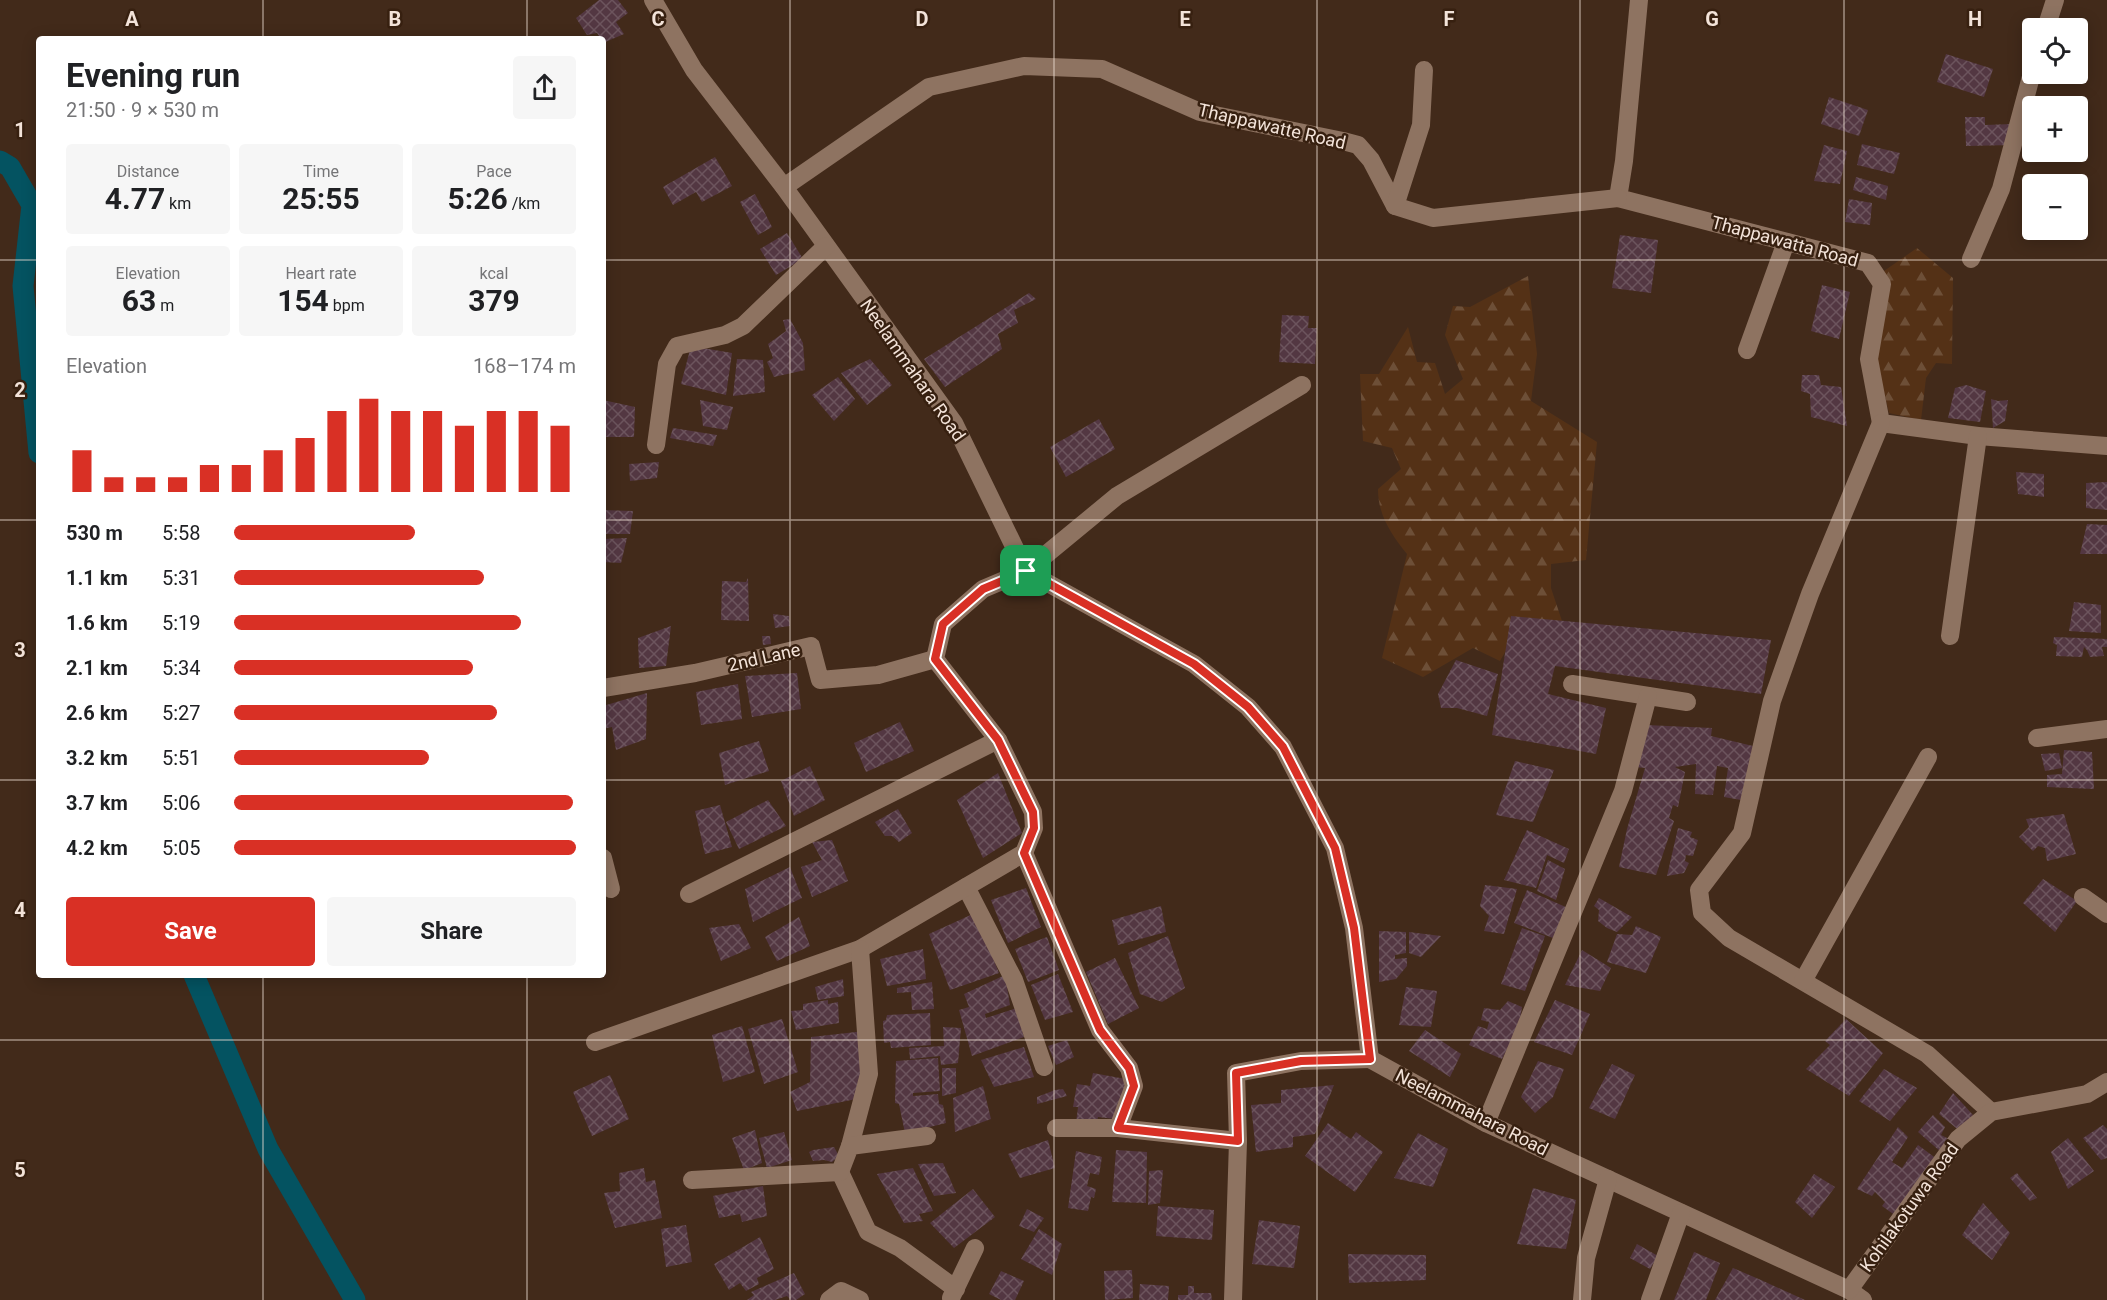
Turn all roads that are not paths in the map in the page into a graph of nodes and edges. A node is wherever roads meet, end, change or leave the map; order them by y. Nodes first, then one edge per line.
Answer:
1 (654, 0) edge
2 (1639, 0) edge
3 (2055, 0) edge
4 (2049, 18) edge
5 (1424, 70) dead end
6 (2029, 84) edge
7 (784, 187) junction
8 (1618, 198) junction
9 (1395, 206) junction
10 (1786, 242) junction
11 (826, 246) junction
12 (1971, 259) dead end
13 (1747, 351) dead end
14 (1302, 385) dead end
15 (1881, 423) junction
16 (1978, 436) junction
17 (656, 445) dead end
18 (2107, 446) edge
19 (1026, 571) junction
20 (1950, 636) dead end
21 (935, 659) junction
22 (1572, 684) dead end
23 (606, 688) edge
24 (1648, 696) junction
25 (1687, 702) dead end
26 (2107, 729) edge
27 (2037, 738) dead end
28 (998, 740) junction
29 (1928, 757) dead end
30 (1024, 853) junction
31 (606, 870) edge
32 (966, 887) junction
33 (611, 889) dead end
34 (689, 894) dead end
35 (2083, 897) dead end
36 (2107, 914) edge
37 (860, 949) junction
38 (1803, 981) junction
39 (596, 1042) dead end
40 (1370, 1059) junction
41 (1044, 1067) dead end
42 (2107, 1082) edge
43 (1991, 1112) junction
44 (1486, 1123) junction
45 (1056, 1128) dead end
46 (1118, 1128) junction
47 (927, 1137) dead end
48 (1238, 1141) junction
49 (850, 1146) junction
50 (840, 1172) junction
51 (1608, 1179) junction
52 (692, 1180) dead end
53 (1681, 1213) junction
54 (975, 1248) dead end
55 (953, 1294) edge
56 (1856, 1295) edge
57 (829, 1300) edge
58 (860, 1300) edge
59 (1233, 1300) edge
60 (1582, 1300) edge
61 (1650, 1300) edge

1 - 7 street, Neelammahara Road
2 - 8 street
3 - 4 street
5 - 9 street
6 - 12 street
7 - 9 street, Thappawatte Road
7 - 11 street, Neelammahara Road
8 - 9 street
8 - 10 street, Thappawatta Road
10 - 13 street
10 - 15 street, Thappawatta Road
11 - 17 street
11 - 19 street, Neelammahara Road
14 - 19 street
15 - 16 street
15 - 38 street
16 - 18 street
16 - 20 street
19 - 21 street
19 - 40 street
21 - 23 street, 2nd Lane
21 - 28 street
22 - 24 street
24 - 25 street
24 - 44 street
26 - 27 street
28 - 30 street
28 - 34 street
29 - 38 street
30 - 32 street
30 - 46 street
31 - 33 street
32 - 37 street
32 - 41 street
35 - 36 street
37 - 39 street
37 - 49 street
38 - 43 street
40 - 44 street, Neelammahara Road
40 - 48 street
42 - 43 street, Kohilakotuwa Road
43 - 56 street, Kohilakotuwa Road
44 - 51 street, Neelammahara Road
45 - 46 street
46 - 48 street
47 - 49 street
48 - 59 street
49 - 50 street
50 - 52 street
50 - 55 street
51 - 53 street, Neelammahara Road
51 - 60 street
53 - 56 street, Neelammahara Road
53 - 61 street
54 - 55 street
57 - 58 street

